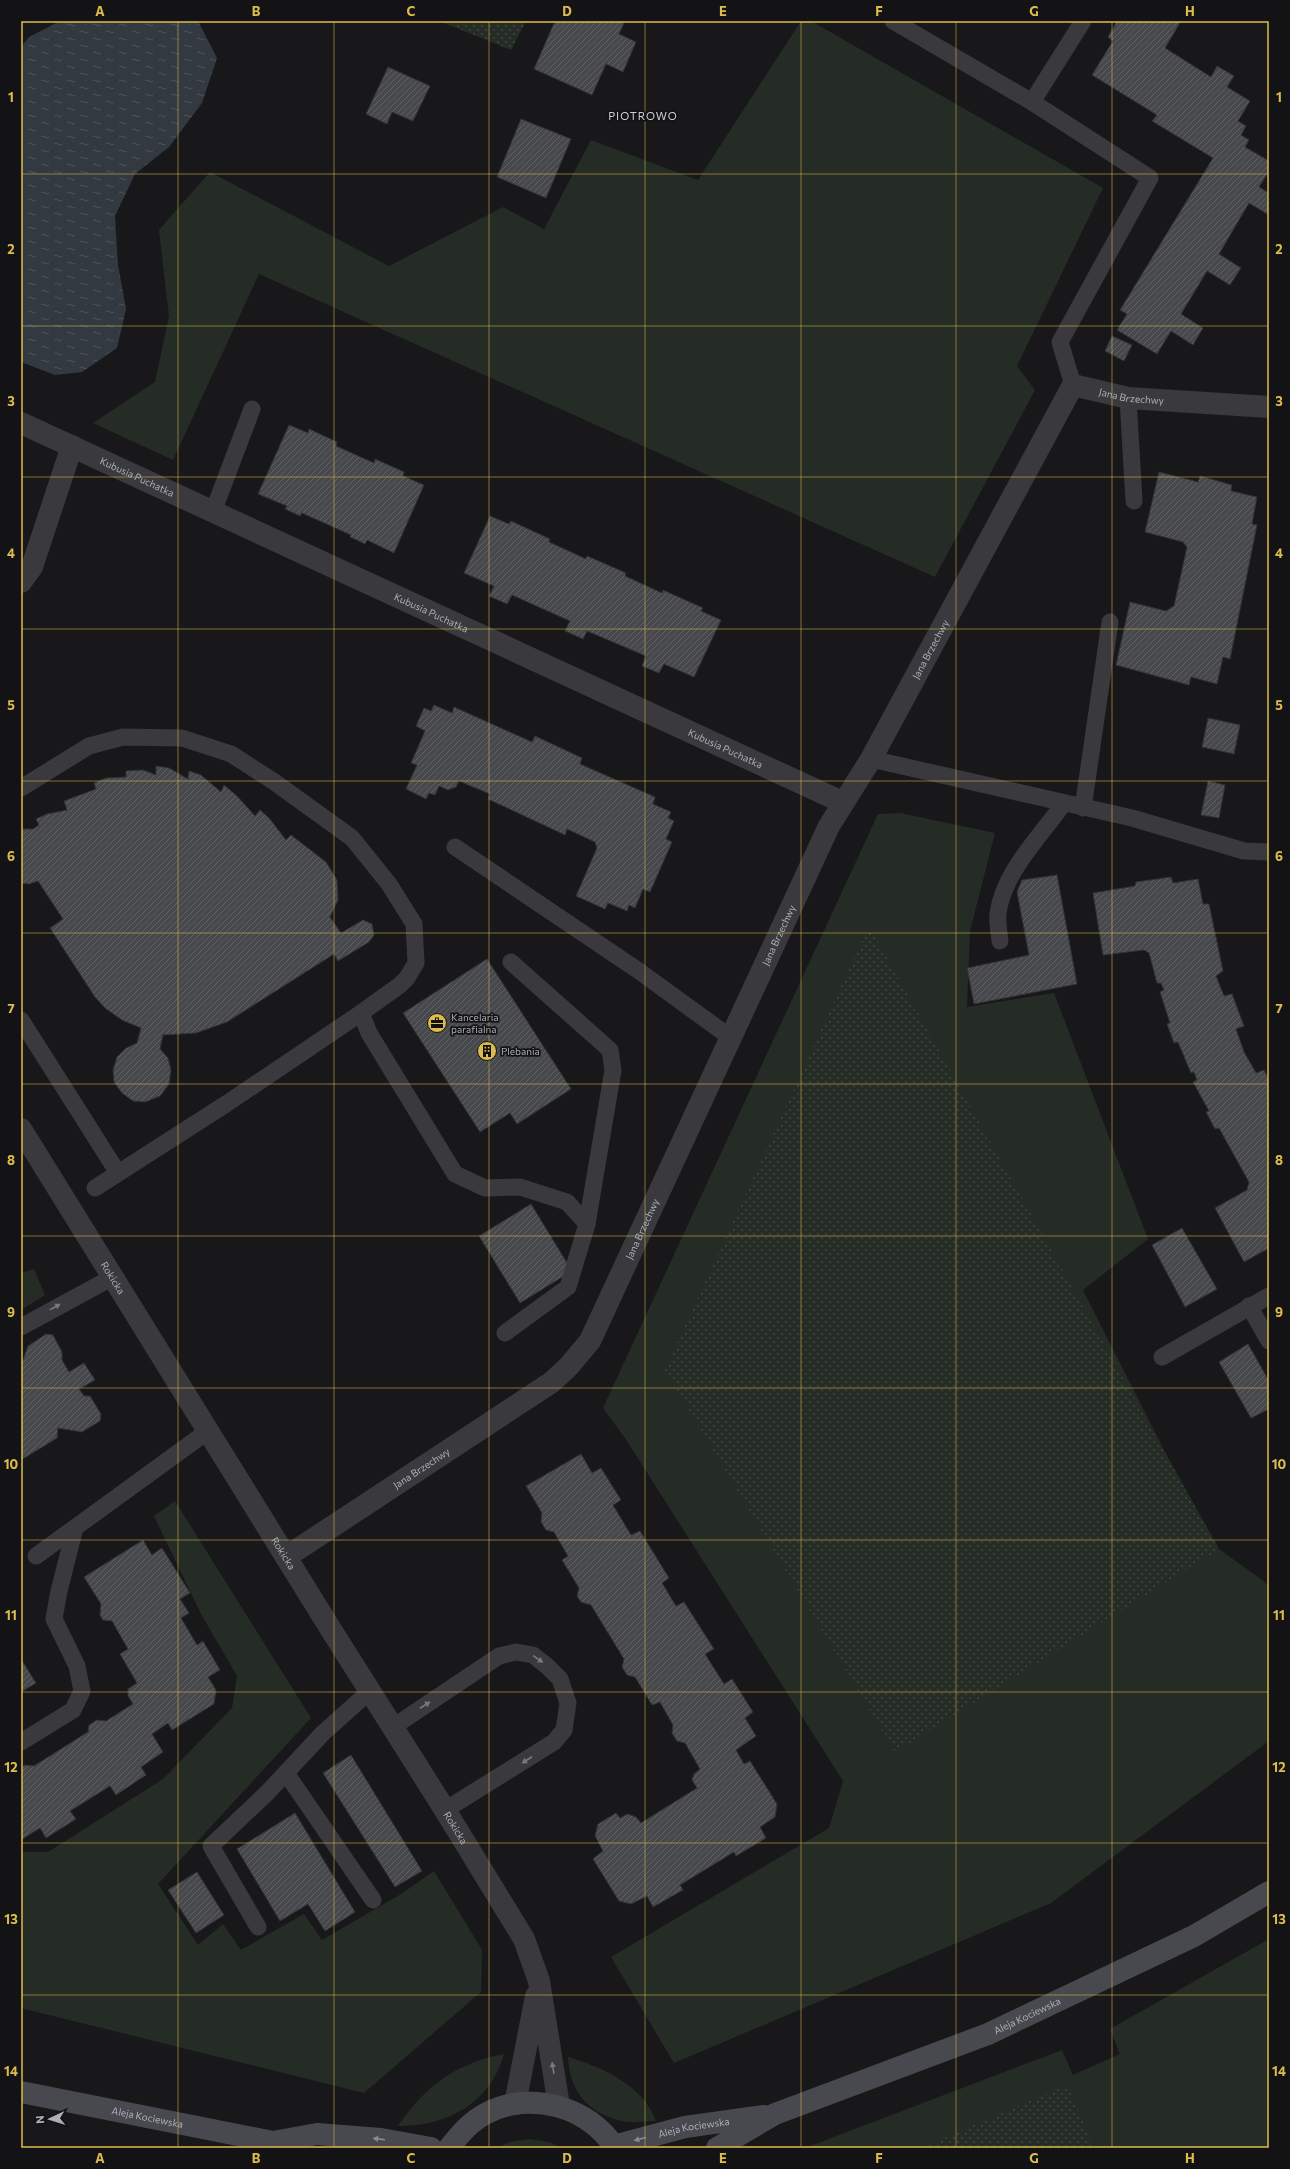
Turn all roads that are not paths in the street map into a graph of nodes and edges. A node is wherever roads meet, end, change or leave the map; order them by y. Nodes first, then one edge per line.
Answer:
1 (893, 21) edge
2 (1083, 21) edge
3 (1032, 102) junction
4 (1074, 386) junction
5 (1128, 398) junction
6 (1269, 407) edge
7 (252, 408) dead end
8 (21, 423) edge
9 (72, 446) junction
10 (1134, 501) dead end
11 (213, 512) junction
12 (21, 582) edge
13 (1110, 622) dead end
14 (871, 759) junction
15 (21, 788) edge
16 (842, 802) junction
17 (1064, 803) junction
18 (1083, 808) junction
19 (455, 847) dead end
20 (1269, 852) edge
21 (1000, 941) dead end
22 (511, 962) dead end
23 (360, 1013) junction
24 (21, 1020) edge
25 (731, 1038) junction
26 (21, 1129) edge
27 (118, 1173) junction
28 (95, 1188) dead end
29 (587, 1224) junction
30 (113, 1277) junction
31 (1269, 1296) edge
32 (1249, 1306) junction
33 (21, 1327) edge
34 (505, 1333) dead end
35 (1269, 1341) edge
36 (1162, 1357) dead end
37 (208, 1431) junction
38 (75, 1528) junction
39 (36, 1556) dead end
40 (286, 1557) junction
41 (370, 1691) junction
42 (393, 1727) junction
43 (21, 1742) edge
44 (286, 1773) junction
45 (446, 1810) junction
46 (1269, 1892) edge
47 (373, 1900) dead end
48 (258, 1927) dead end
49 (539, 1981) junction
50 (21, 2092) edge
51 (515, 2104) junction
52 (559, 2106) junction
53 (775, 2114) junction
54 (279, 2145) edge
55 (614, 2147) edge
56 (431, 2148) edge
57 (449, 2148) edge
58 (717, 2148) edge

1 - 3 lane
2 - 3 lane
3 - 4 lane
4 - 5 street, Jana Brzechwy
4 - 14 street, Jana Brzechwy
5 - 6 street, Jana Brzechwy
5 - 10 lane
7 - 11 lane
8 - 9 street, Kubusia Puchatka
9 - 11 street, Kubusia Puchatka
9 - 12 street
11 - 16 street, Kubusia Puchatka
13 - 18 lane
14 - 16 street, Jana Brzechwy
14 - 17 lane
15 - 23 lane
16 - 25 street, Jana Brzechwy
17 - 18 lane
17 - 21 lane
18 - 20 lane
19 - 25 lane
22 - 29 lane
23 - 27 lane
23 - 29 lane
24 - 27 lane
25 - 40 street, Jana Brzechwy
26 - 30 street, Rokicka
27 - 28 lane
29 - 34 lane
33 -> 30 lane
30 - 37 street, Rokicka
31 - 32 lane
32 - 35 lane
32 - 36 lane
37 - 38 lane
37 - 40 street, Rokicka
38 - 39 lane
38 - 43 lane
40 - 41 street, Rokicka
41 - 42 street, Rokicka
41 - 44 lane
42 - 45 street, Rokicka
42 -> 45 lane
44 - 47 lane
44 - 48 lane
45 - 49 street, Rokicka
46 - 53 street, Aleja Kociewska
49 - 51 street
52 -> 49 street, Rokicka
50 - 54 street, Aleja Kociewska
51 - 52 street
51 - 57 street
52 - 55 street
53 -> 55 street, Aleja Kociewska
53 - 58 street, Aleja Kociewska
56 -> 54 street, Aleja Kociewska

